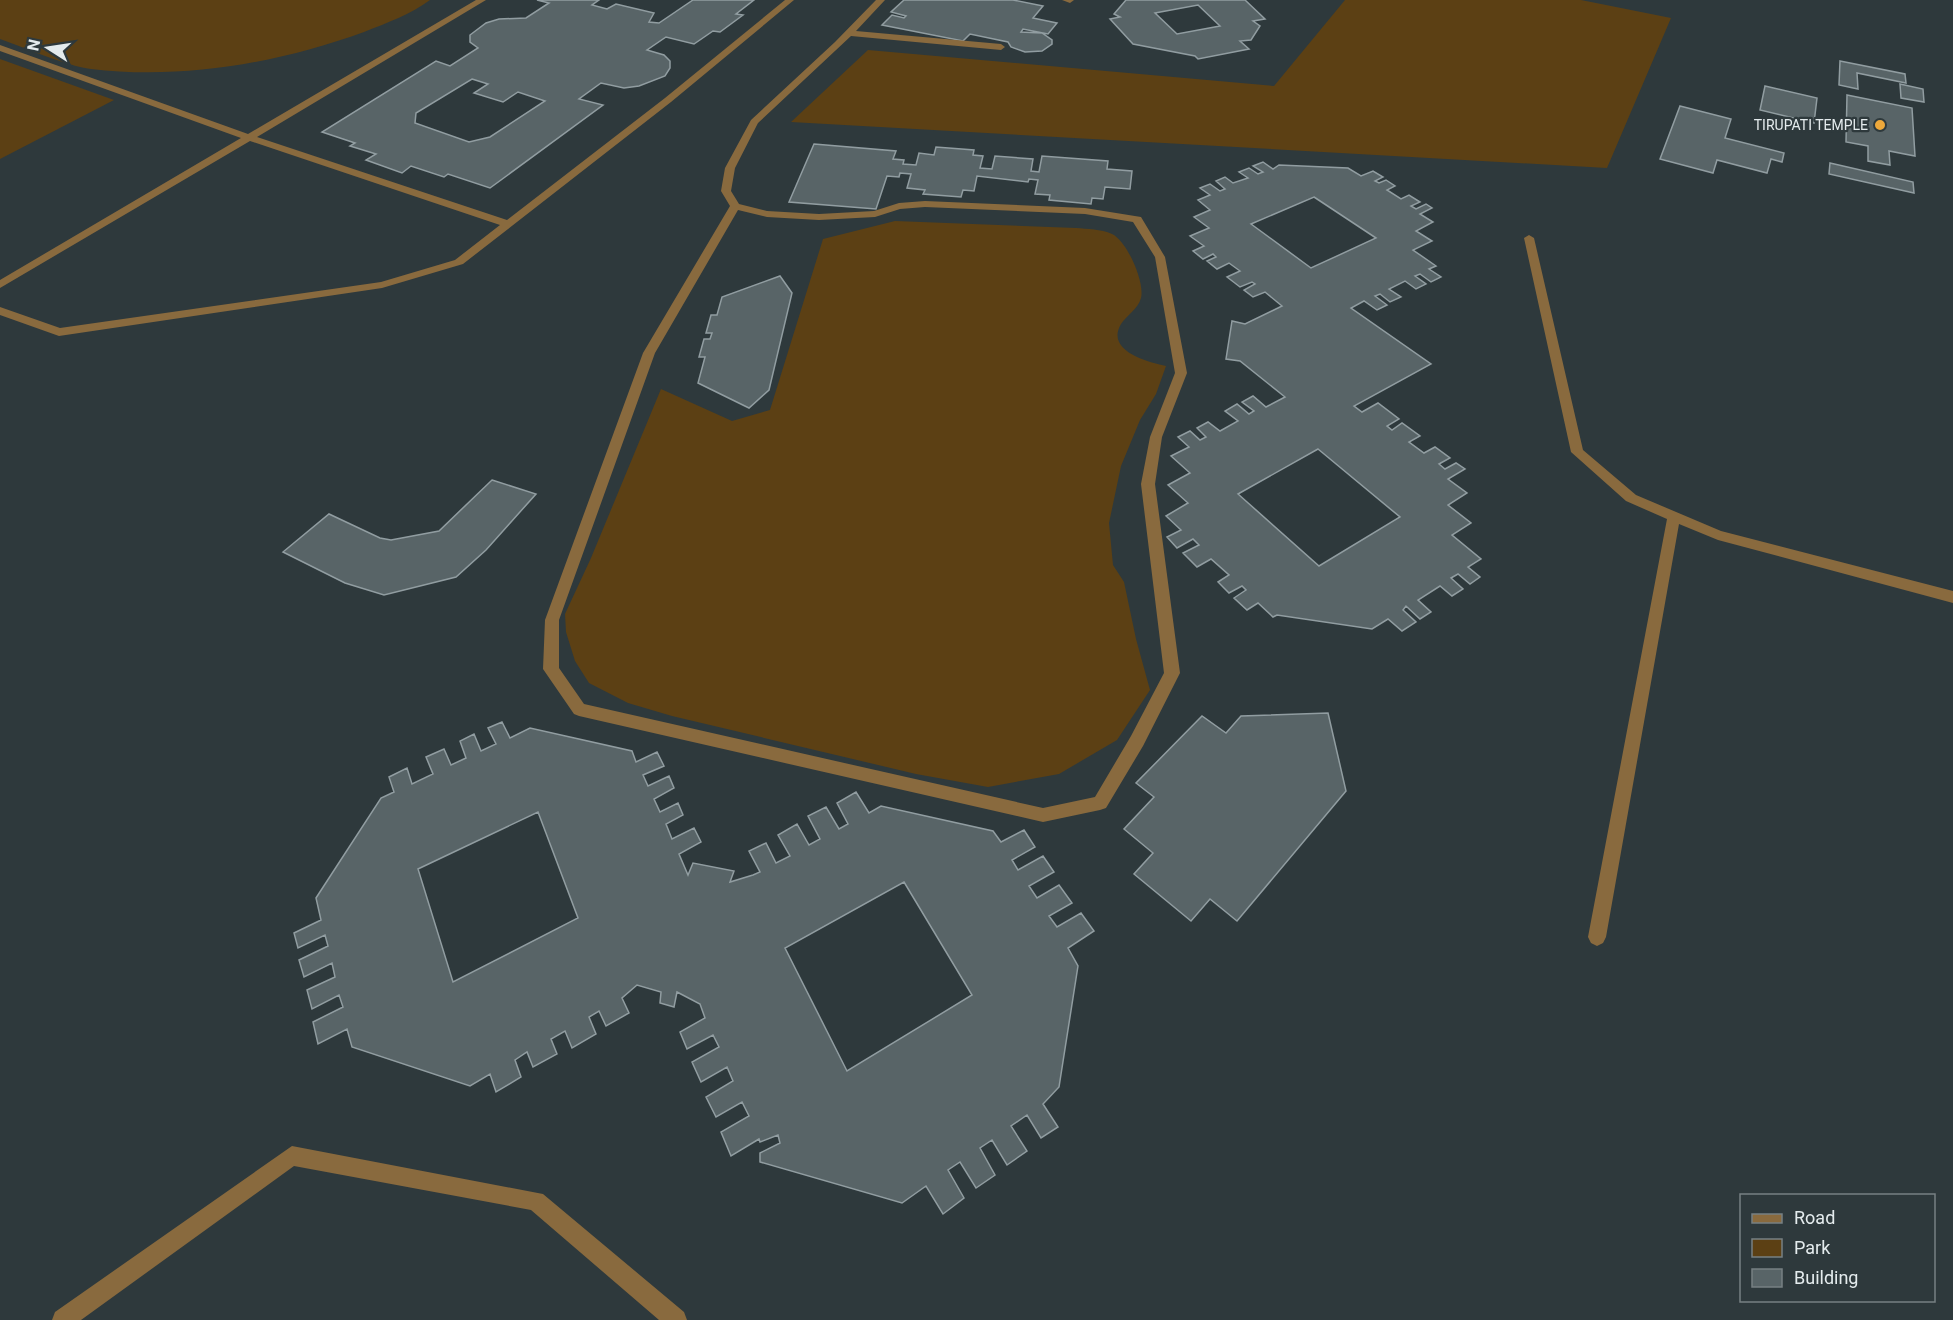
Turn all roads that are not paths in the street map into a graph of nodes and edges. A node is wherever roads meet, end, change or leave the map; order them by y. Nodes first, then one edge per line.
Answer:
1 (482, 0) edge
2 (790, 0) edge
3 (881, 0) edge
4 (849, 33) junction
5 (1000, 47) dead end
6 (0, 48) edge
7 (250, 138) junction
8 (735, 206) junction
9 (508, 224) junction
10 (1529, 238) dead end
11 (0, 285) edge
12 (0, 311) edge
13 (1674, 516) junction
14 (1953, 597) edge
15 (1597, 937) dead end
16 (63, 1320) edge
17 (676, 1320) edge

1 - 7 street
2 - 9 street
3 - 4 street
4 - 5 street
4 - 8 street
6 - 7 street
7 - 9 street
7 - 11 street
8 - 8 street
9 - 12 street
10 - 13 street
13 - 14 street
13 - 15 street
16 - 17 street

